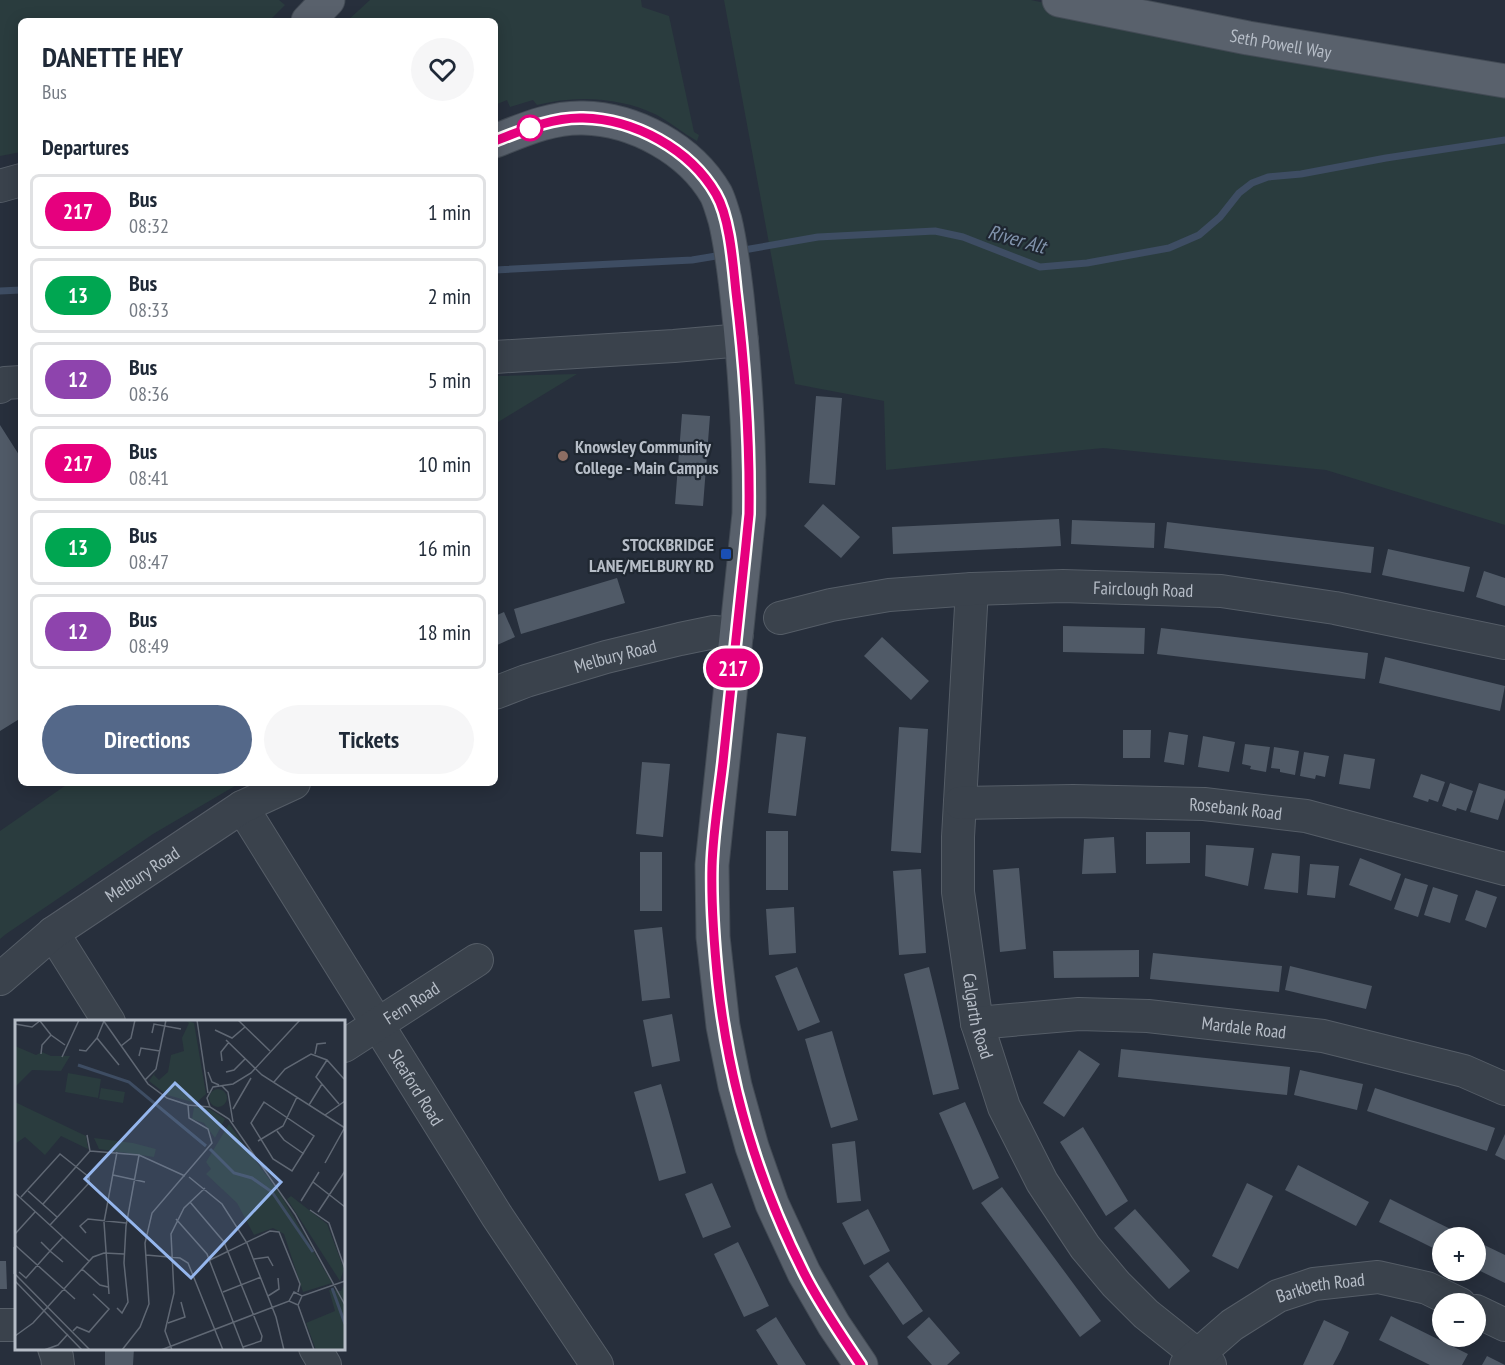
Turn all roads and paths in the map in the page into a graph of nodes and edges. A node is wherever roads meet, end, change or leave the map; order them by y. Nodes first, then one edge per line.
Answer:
1 (328, 0) edge
2 (1059, 0) edge
3 (311, 18) edge
4 (1505, 81) edge
5 (498, 140) edge
6 (18, 181) edge
7 (0, 186) edge
8 (742, 340) junction
9 (498, 357) edge
10 (18, 382) edge
11 (0, 387) edge
12 (972, 589) junction
13 (780, 618) dead end
14 (737, 634) junction
15 (1505, 643) edge
16 (498, 692) edge
17 (288, 786) edge
18 (960, 803) junction
19 (242, 807) junction
20 (1505, 868) edge
21 (53, 933) junction
22 (477, 960) dead end
23 (0, 980) edge
24 (108, 1020) edge
25 (977, 1023) junction
26 (377, 1025) junction
27 (345, 1045) edge
28 (1505, 1089) edge
29 (1437, 1293) edge
30 (1486, 1316) edge
31 (1505, 1325) edge
32 (55, 1350) edge
33 (316, 1350) edge
34 (1198, 1362) edge
35 (58, 1365) edge
36 (325, 1365) edge
37 (597, 1365) edge
38 (861, 1365) edge

1 - 3 main road
2 - 4 main road, Seth Powell Way
5 - 8 main road
6 - 7 street
8 - 9 street
8 - 14 main road
10 - 11 street
12 - 13 street, Fairclough Road
12 - 15 street, Fairclough Road
12 - 18 street, Calgarth Road
14 - 16 street, Melbury Road
14 - 38 main road
17 - 19 street, Melbury Road
18 - 20 street, Rosebank Road
18 - 25 street, Calgarth Road
19 - 21 street, Melbury Road
19 - 26 street, Sleaford Road
21 - 23 street, Melbury Road
21 - 24 street
22 - 26 street, Fern Road
25 - 28 street, Mardale Road
25 - 34 street, Calgarth Road
26 - 27 street, Fern Road
26 - 37 street, Sleaford Road
29 - 34 street, Barkbeth Road
30 - 31 street
32 - 35 street
33 - 36 street

